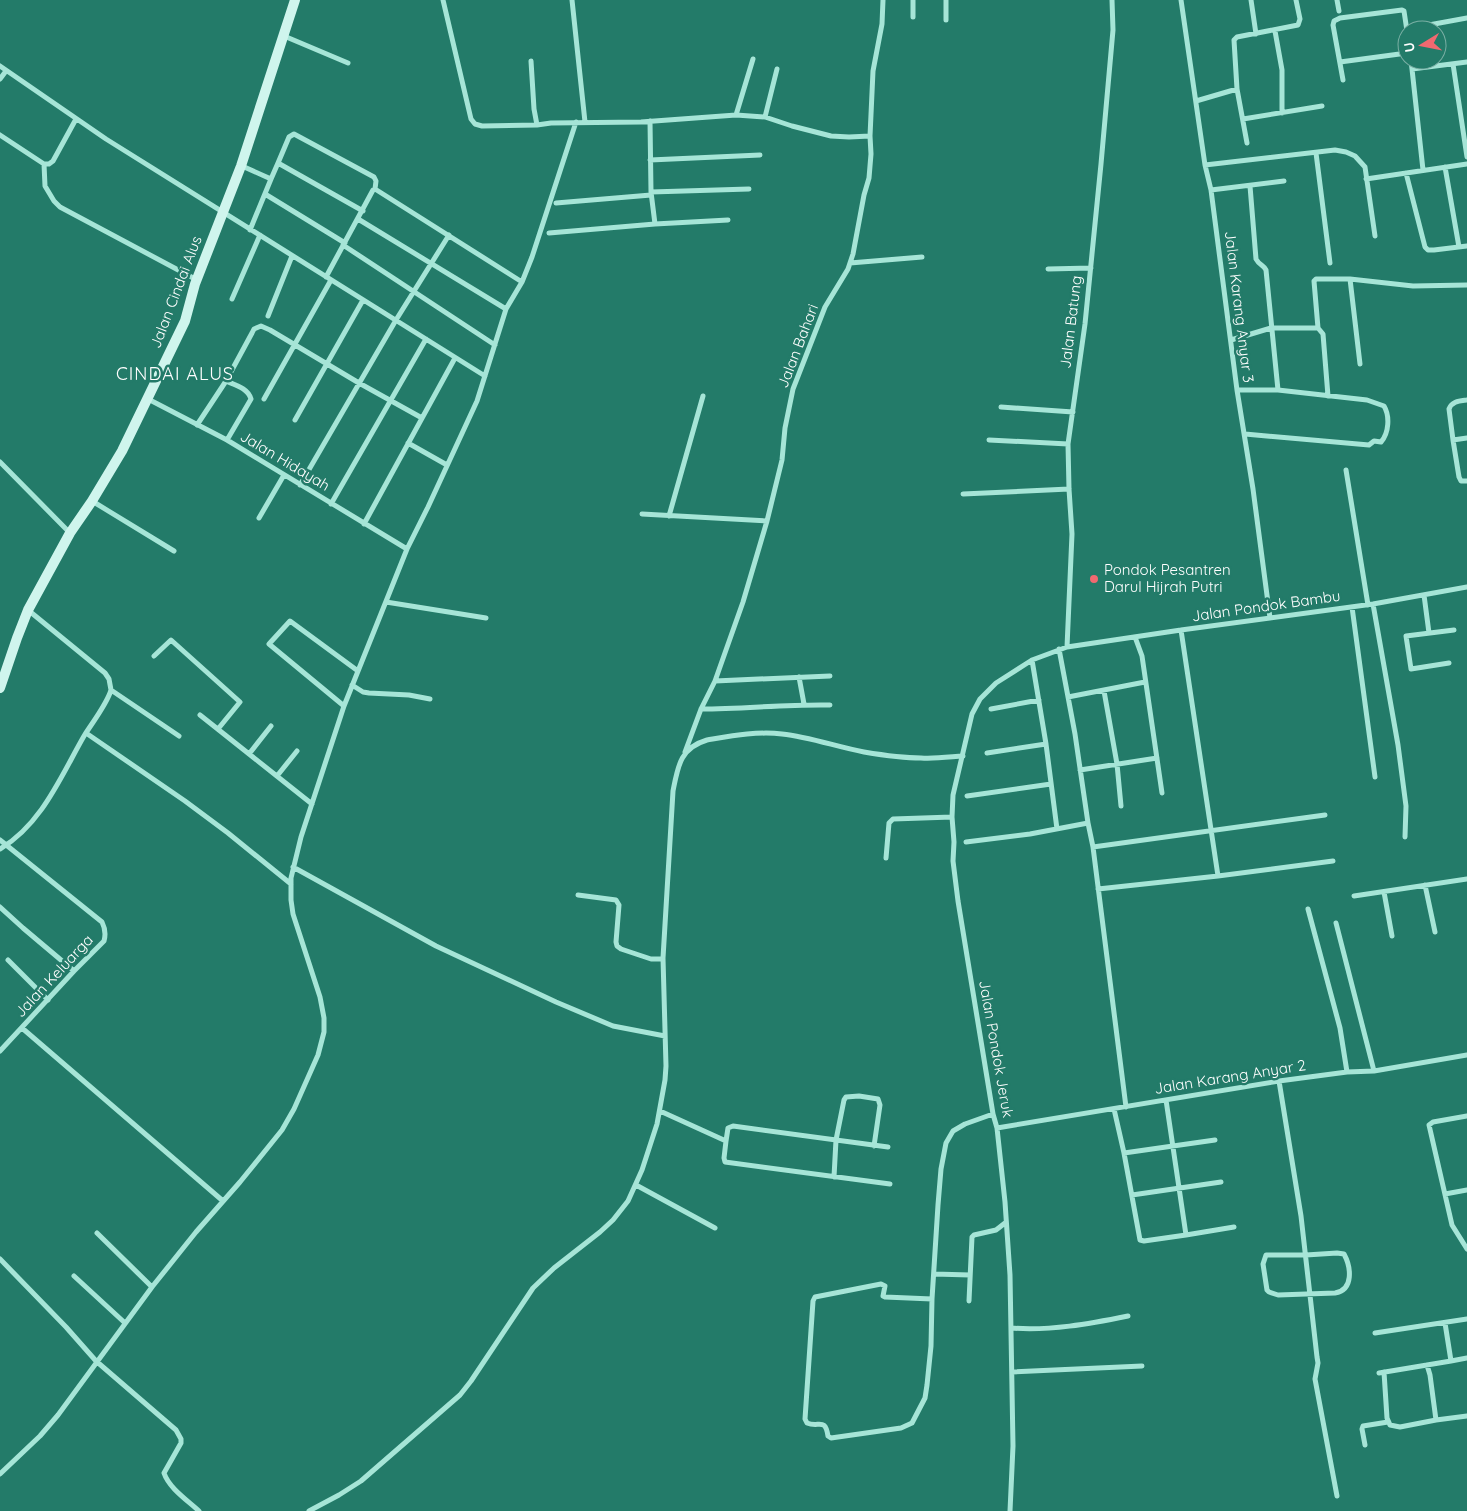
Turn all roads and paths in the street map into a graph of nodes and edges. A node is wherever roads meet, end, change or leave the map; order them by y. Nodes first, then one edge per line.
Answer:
1 (295, 0) edge
2 (443, 0) edge
3 (572, 0) edge
4 (883, 0) edge
5 (913, 0) edge
6 (946, 0) edge
7 (1112, 0) edge
8 (1181, 0) edge
9 (1251, 0) edge
10 (1296, 0) edge
11 (1337, 0) edge
12 (1339, 11) dead end
13 (913, 17) dead end
14 (1467, 18) edge
15 (946, 20) dead end
16 (1405, 20) edge
17 (1447, 22) edge
18 (1275, 30) junction
19 (1256, 34) junction
20 (283, 36) junction
21 (1397, 54) edge
22 (753, 59) dead end
23 (531, 61) dead end
24 (1340, 62) junction
25 (1467, 62) edge
26 (348, 63) dead end
27 (1453, 64) junction
28 (1447, 65) edge
29 (0, 66) edge
30 (778, 69) dead end
31 (1412, 70) edge
32 (6, 71) junction
33 (0, 79) edge
34 (1343, 80) dead end
35 (1237, 89) junction
36 (1196, 101) junction
37 (1322, 106) dead end
38 (1282, 113) junction
39 (736, 115) junction
40 (765, 117) junction
41 (76, 119) junction
42 (1243, 119) junction
43 (650, 121) junction
44 (576, 122) junction
45 (585, 122) junction
46 (537, 125) junction
47 (0, 135) edge
48 (870, 136) junction
49 (1247, 144) dead end
50 (1316, 153) junction
51 (760, 155) dead end
52 (1467, 157) edge
53 (650, 160) junction
54 (44, 164) junction
55 (278, 164) junction
56 (1467, 164) edge
57 (1205, 165) junction
58 (241, 166) junction
59 (1445, 167) junction
60 (1423, 170) junction
61 (1406, 173) junction
62 (271, 179) junction
63 (1366, 179) junction
64 (1284, 181) dead end
65 (1250, 186) junction
66 (375, 189) junction
67 (749, 189) dead end
68 (1211, 190) junction
69 (264, 194) junction
70 (651, 194) junction
71 (556, 203) dead end
72 (362, 211) junction
73 (223, 212) junction
74 (358, 219) junction
75 (728, 220) dead end
76 (654, 224) junction
77 (250, 230) junction
78 (549, 233) dead end
79 (260, 235) junction
80 (450, 235) junction
81 (1375, 236) dead end
82 (344, 244) junction
83 (1467, 246) edge
84 (1459, 247) junction
85 (292, 256) junction
86 (922, 257) dead end
87 (850, 263) junction
88 (1330, 263) dead end
89 (431, 264) junction
90 (1091, 268) junction
91 (1048, 269) dead end
92 (328, 278) junction
93 (1350, 279) junction
94 (197, 280) junction
95 (522, 282) junction
96 (1467, 285) edge
97 (414, 291) junction
98 (232, 299) dead end
99 (363, 300) junction
100 (506, 309) junction
101 (268, 316) dead end
102 (396, 320) junction
103 (1271, 328) junction
104 (1318, 328) junction
105 (426, 339) junction
106 (1231, 340) junction
107 (294, 345) junction
108 (495, 345) junction
109 (455, 358) junction
110 (327, 364) junction
111 (1360, 364) dead end
112 (485, 376) junction
113 (226, 381) junction
114 (359, 383) junction
115 (1237, 390) junction
116 (1278, 390) junction
117 (703, 396) dead end
118 (1328, 396) junction
119 (148, 399) junction
120 (264, 399) dead end
121 (1467, 400) edge
122 (390, 401) junction
123 (1002, 407) dead end
124 (1073, 412) junction
125 (422, 418) junction
126 (295, 420) dead end
127 (197, 425) junction
128 (1245, 434) junction
129 (1467, 438) edge
130 (227, 440) junction
131 (989, 440) dead end
132 (1453, 440) junction
133 (408, 443) junction
134 (1068, 444) junction
135 (0, 462) edge
136 (447, 465) junction
137 (1346, 470) dead end
138 (284, 475) junction
139 (1467, 481) edge
140 (300, 485) junction
141 (1069, 489) junction
142 (963, 494) dead end
143 (92, 501) junction
144 (331, 504) junction
145 (642, 514) dead end
146 (669, 516) junction
147 (259, 518) dead end
148 (767, 521) junction
149 (364, 524) junction
150 (70, 533) junction
151 (407, 550) junction
152 (174, 551) dead end
153 (1467, 587) edge
154 (1424, 595) junction
155 (386, 602) junction
156 (1371, 604) junction
157 (1352, 606) junction
158 (28, 610) junction
159 (486, 618) dead end
160 (1270, 618) junction
161 (1181, 630) junction
162 (1454, 630) dead end
163 (1429, 633) junction
164 (1135, 637) junction
165 (1067, 647) junction
166 (1059, 650) junction
167 (154, 656) dead end
168 (1032, 660) junction
169 (1449, 663) dead end
170 (358, 671) junction
171 (830, 676) dead end
172 (799, 677) junction
173 (715, 681) junction
174 (1145, 682) junction
175 (352, 685) junction
176 (0, 688) edge
177 (111, 690) junction
178 (1104, 690) junction
179 (1068, 696) junction
180 (430, 699) dead end
181 (1039, 700) junction
182 (804, 704) junction
183 (830, 705) dead end
184 (344, 706) junction
185 (701, 709) junction
186 (991, 709) dead end
187 (200, 715) dead end
188 (271, 726) dead end
189 (218, 729) junction
190 (86, 733) junction
191 (179, 736) dead end
192 (1046, 744) junction
193 (298, 750) dead end
194 (685, 752) junction
195 (987, 753) dead end
196 (249, 754) junction
197 (962, 756) junction
198 (1157, 758) junction
199 (1117, 764) junction
200 (1080, 770) junction
201 (277, 776) junction
202 (1375, 777) dead end
203 (1051, 784) junction
204 (1162, 793) dead end
205 (967, 796) dead end
206 (312, 804) junction
207 (1121, 806) dead end
208 (1325, 815) dead end
209 (952, 817) junction
210 (1088, 823) junction
211 (1057, 828) junction
212 (1212, 832) junction
213 (1405, 836) dead end
214 (0, 840) edge
215 (966, 842) dead end
216 (7, 845) junction
217 (1093, 848) junction
218 (0, 849) edge
219 (886, 858) dead end
220 (1333, 861) dead end
221 (293, 867) junction
222 (1218, 876) junction
223 (1467, 879) edge
224 (291, 884) junction
225 (1425, 885) junction
226 (1098, 890) junction
227 (1384, 892) junction
228 (578, 895) dead end
229 (1354, 896) dead end
230 (0, 906) edge
231 (1308, 909) dead end
232 (1336, 922) dead end
233 (1435, 932) dead end
234 (1392, 936) dead end
235 (663, 959) junction
236 (8, 960) dead end
237 (74, 971) junction
238 (48, 1000) junction
239 (22, 1028) junction
240 (665, 1036) junction
241 (0, 1051) edge
242 (1467, 1055) edge
243 (1374, 1071) junction
244 (1347, 1072) junction
245 (1279, 1082) junction
246 (1166, 1100) junction
247 (1126, 1107) junction
248 (1114, 1109) junction
249 (660, 1110) junction
250 (993, 1114) junction
251 (1467, 1116) edge
252 (997, 1128) junction
253 (836, 1140) junction
254 (1215, 1140) dead end
255 (726, 1141) junction
256 (874, 1146) junction
257 (1173, 1146) junction
258 (888, 1147) dead end
259 (1124, 1153) junction
260 (834, 1177) junction
261 (1221, 1182) dead end
262 (890, 1184) dead end
263 (636, 1185) junction
264 (1179, 1188) junction
265 (1467, 1190) edge
266 (1445, 1194) junction
267 (1132, 1195) junction
268 (223, 1201) junction
269 (1005, 1223) junction
270 (1234, 1227) dead end
271 (715, 1228) dead end
272 (97, 1233) dead end
273 (1186, 1235) junction
274 (1467, 1249) edge
275 (1306, 1255) junction
276 (0, 1259) edge
277 (934, 1274) junction
278 (970, 1275) junction
279 (74, 1276) dead end
280 (152, 1286) junction
281 (1310, 1294) junction
282 (932, 1299) junction
283 (969, 1301) dead end
284 (1128, 1316) dead end
285 (1467, 1319) edge
286 (1445, 1322) junction
287 (125, 1323) junction
288 (1011, 1328) junction
289 (1375, 1333) dead end
290 (1467, 1358) edge
291 (1451, 1361) junction
292 (96, 1362) junction
293 (1427, 1365) junction
294 (1142, 1366) dead end
295 (1012, 1372) junction
296 (1467, 1416) edge
297 (1436, 1420) junction
298 (1388, 1422) junction
299 (1365, 1445) dead end
300 (0, 1474) edge
301 (1337, 1496) dead end
302 (199, 1511) edge
303 (310, 1511) edge
304 (1010, 1511) edge

1 - 20 street, Jalan Cindai Alus
2 - 46 street
3 - 45 street
4 - 48 street, Jalan Bahari
5 - 13 street
6 - 15 street
7 - 90 street, Jalan Batung
8 - 36 street, Jalan Karang Anyar 3
9 - 19 street
10 - 18 street
11 - 12 street
14 - 17 street
16 - 24 street
18 - 19 street
18 - 38 street
19 - 35 street
20 - 26 street
20 - 58 street, Jalan Cindai Alus
21 - 24 street
22 - 39 street
23 - 46 street
24 - 34 street
25 - 27 street
27 - 28 street
27 - 52 street
29 - 32 street
30 - 40 street
31 - 60 street
32 - 33 street
32 - 41 street
35 - 36 street
35 - 42 street
36 - 57 street, Jalan Karang Anyar 3
37 - 38 street
38 - 42 street
39 - 40 street
39 - 43 street
40 - 48 street
41 - 54 street
41 - 73 street
42 - 49 street
43 - 45 street
43 - 53 street
44 - 45 street
44 - 46 street
44 - 95 street
47 - 54 street
48 - 87 street, Jalan Bahari
50 - 57 street
50 - 63 street
50 - 88 street
51 - 53 street
53 - 70 street
54 - 94 street
55 - 62 street
55 - 66 street
55 - 72 street
56 - 59 street
57 - 68 street, Jalan Karang Anyar 3
58 - 62 street
58 - 73 street, Jalan Cindai Alus
59 - 60 street
59 - 84 street
60 - 61 street
61 - 63 street
61 - 84 street
62 - 69 street
63 - 81 street
64 - 65 street
65 - 68 street
65 - 103 street
66 - 72 street
66 - 80 street
67 - 70 street
68 - 106 street, Jalan Karang Anyar 3
69 - 77 street
69 - 82 street
70 - 71 street
70 - 76 street
72 - 74 street
73 - 77 street
73 - 94 street, Jalan Cindai Alus
74 - 82 street
74 - 89 street
75 - 76 street
76 - 78 street
77 - 79 street
79 - 85 street
79 - 98 street
80 - 89 street
80 - 95 street
82 - 92 street
82 - 97 street
83 - 84 street
85 - 92 street
85 - 101 street
86 - 87 street
87 - 148 street, Jalan Bahari
89 - 97 street
89 - 100 street
90 - 91 street
90 - 124 street, Jalan Batung
92 - 99 street
92 - 107 street
93 - 96 street
93 - 104 street
93 - 111 street
94 - 119 street, Jalan Cindai Alus
95 - 100 street
97 - 102 street
97 - 108 street
99 - 102 street
99 - 110 street
100 - 108 street
102 - 105 street
102 - 114 street
103 - 104 street
103 - 106 street
103 - 116 street
104 - 118 street
105 - 109 street
105 - 122 street
106 - 115 street, Jalan Karang Anyar 3
107 - 110 street
107 - 113 street
107 - 120 street
108 - 112 street
109 - 112 street
109 - 125 street
110 - 114 street
110 - 126 street
112 - 136 street
113 - 127 street
113 - 130 street
114 - 122 street
114 - 140 street
115 - 116 street
115 - 128 street, Jalan Karang Anyar 3
116 - 118 street
117 - 146 street
118 - 128 street
119 - 127 street, Jalan Hidayah
119 - 143 street, Jalan Cindai Alus
121 - 132 street
122 - 125 street
122 - 144 street
123 - 124 street
124 - 134 street, Jalan Batung
125 - 133 street
127 - 130 street, Jalan Hidayah
128 - 160 street, Jalan Karang Anyar 3
129 - 132 street
130 - 138 street, Jalan Hidayah
131 - 134 street
132 - 139 street
133 - 136 street
133 - 149 street
134 - 141 street, Jalan Batung
135 - 150 street
136 - 151 street
137 - 156 street
138 - 140 street, Jalan Hidayah
138 - 147 street
140 - 144 street, Jalan Hidayah
141 - 142 street
141 - 165 street, Jalan Batung
143 - 150 street, Jalan Cindai Alus
143 - 152 street
144 - 149 street, Jalan Hidayah
145 - 146 street
146 - 148 street
148 - 173 street, Jalan Bahari
149 - 151 street, Jalan Hidayah
150 - 158 street, Jalan Cindai Alus
151 - 155 street
153 - 154 street, Jalan Pondok Bambu
154 - 156 street, Jalan Pondok Bambu
154 - 163 street
155 - 159 street
155 - 170 street
156 - 157 street, Jalan Pondok Bambu
156 - 213 street
157 - 160 street, Jalan Pondok Bambu
157 - 202 street
158 - 176 street, Jalan Cindai Alus
158 - 177 street
160 - 161 street, Jalan Pondok Bambu
161 - 164 street, Jalan Pondok Bambu
161 - 212 street
162 - 163 street
163 - 169 street
164 - 165 street, Jalan Pondok Bambu
164 - 174 street
165 - 166 street, Jalan Pondok Jeruk
166 - 168 street, Jalan Pondok Jeruk
166 - 179 street
167 - 189 street
168 - 181 street
168 - 197 street, Jalan Pondok Jeruk
170 - 175 street
170 - 184 street
171 - 172 street
172 - 173 street
172 - 182 street
173 - 185 street, Jalan Bahari
174 - 178 street
174 - 198 street
175 - 180 street
175 - 184 street
177 - 190 street
177 - 191 street
178 - 179 street
178 - 199 street
179 - 200 street
181 - 186 street
181 - 192 street
182 - 183 street
182 - 185 street
184 - 206 street
185 - 194 street, Jalan Bahari
187 - 189 street
188 - 196 street
189 - 196 street
190 - 216 street
190 - 224 street
192 - 195 street
192 - 203 street
193 - 201 street
194 - 197 street
194 - 235 street, Jalan Bahari
196 - 201 street
197 - 209 street, Jalan Pondok Jeruk
198 - 199 street
198 - 204 street
199 - 200 street
199 - 207 street
200 - 210 street
201 - 206 street
203 - 205 street
203 - 211 street
206 - 221 street
208 - 212 street
209 - 219 street
209 - 250 street, Jalan Pondok Jeruk
210 - 211 street
210 - 217 street
211 - 215 street
212 - 217 street
212 - 222 street
214 - 216 street, Jalan Keluarga
216 - 218 street
216 - 237 street, Jalan Keluarga
217 - 226 street
220 - 222 street
221 - 224 street
221 - 240 street
222 - 226 street
223 - 225 street
224 - 268 street
225 - 227 street
225 - 233 street
226 - 247 street
227 - 229 street
227 - 234 street
228 - 235 street
230 - 237 street
231 - 244 street
232 - 243 street
235 - 240 street, Jalan Bahari
236 - 238 street
237 - 238 street, Jalan Keluarga
238 - 239 street, Jalan Keluarga
239 - 241 street, Jalan Keluarga
239 - 268 street
240 - 249 street, Jalan Bahari
242 - 243 street, Jalan Karang Anyar 2
243 - 244 street, Jalan Karang Anyar 2
244 - 245 street, Jalan Karang Anyar 2
245 - 246 street, Jalan Karang Anyar 2
245 - 275 street
246 - 247 street, Jalan Karang Anyar 2
246 - 257 street
247 - 248 street, Jalan Karang Anyar 2
248 - 252 street, Jalan Karang Anyar 2
248 - 259 street
249 - 255 street
249 - 263 street, Jalan Bahari
250 - 252 street, Jalan Pondok Jeruk
250 - 277 street
251 - 266 street
252 - 269 street, Jalan Pondok Jeruk
253 - 255 street
253 - 256 street
253 - 256 street
253 - 260 street
254 - 257 street
255 - 260 street
256 - 258 street
257 - 259 street
257 - 264 street
259 - 267 street
260 - 262 street
261 - 264 street
263 - 271 street
263 - 303 street, Jalan Bahari
264 - 267 street
264 - 273 street
265 - 266 street
266 - 274 street
267 - 273 street
268 - 280 street
269 - 278 street
269 - 288 street, Jalan Pondok Jeruk
270 - 273 street
272 - 280 street
275 - 281 street
275 - 281 street
275 - 281 street
276 - 292 street
277 - 278 street
277 - 282 street
278 - 283 street
279 - 287 street
280 - 287 street
281 - 301 street
282 - 282 street
284 - 288 street
285 - 286 street
286 - 289 street
286 - 291 street
287 - 292 street
288 - 295 street, Jalan Pondok Jeruk
290 - 291 street
291 - 293 street
292 - 300 street
292 - 302 street
293 - 297 street
293 - 298 street
294 - 295 street
295 - 304 street, Jalan Pondok Jeruk
296 - 297 street
297 - 298 street
298 - 299 street

